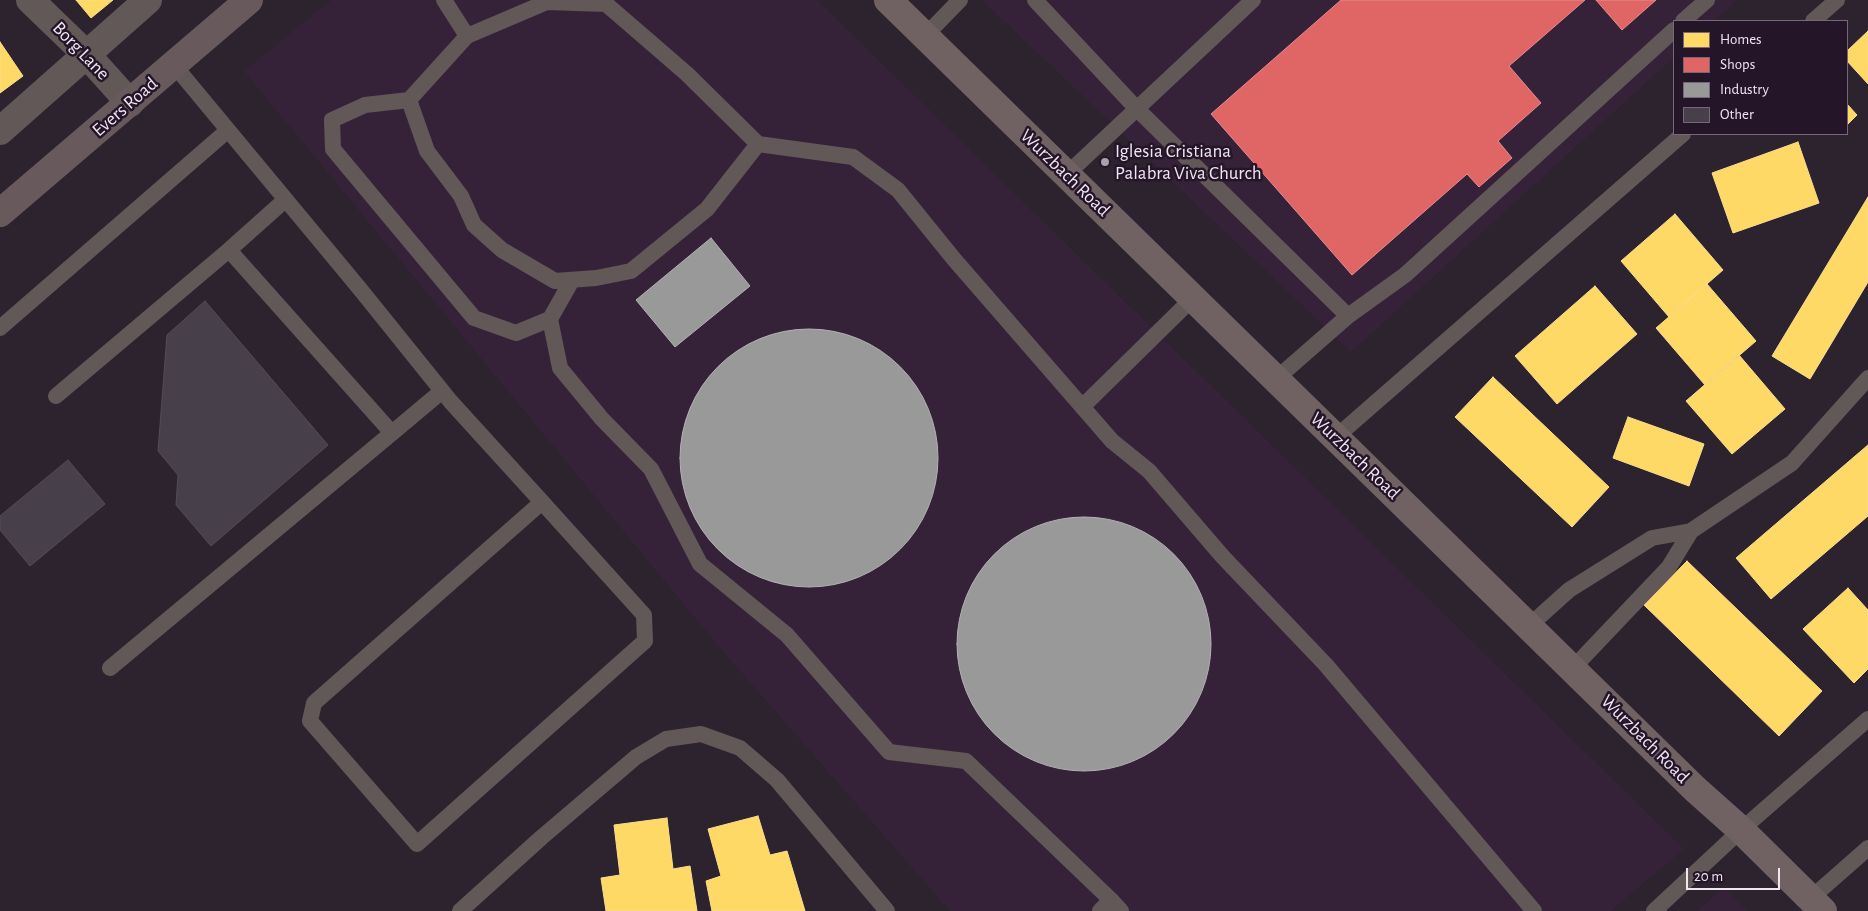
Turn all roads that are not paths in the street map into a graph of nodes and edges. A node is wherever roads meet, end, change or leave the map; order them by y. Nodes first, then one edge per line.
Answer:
1 (30, 0) edge
2 (148, 0) edge
3 (249, 0) edge
4 (444, 0) edge
5 (888, 0) edge
6 (960, 0) edge
7 (1035, 0) edge
8 (1253, 0) edge
9 (1707, 0) edge
10 (1837, 0) edge
11 (1684, 20) edge
12 (1814, 20) edge
13 (1673, 31) edge
14 (466, 36) junction
15 (925, 36) junction
16 (86, 54) junction
17 (174, 65) junction
18 (409, 100) junction
19 (130, 104) junction
20 (1136, 108) junction
21 (0, 130) edge
22 (227, 131) junction
23 (1683, 135) edge
24 (758, 144) junction
25 (1066, 175) junction
26 (285, 200) junction
27 (0, 213) edge
28 (229, 250) junction
29 (572, 280) junction
30 (1193, 298) junction
31 (1348, 316) junction
32 (550, 319) junction
33 (0, 328) edge
34 (1868, 378) edge
35 (1276, 379) junction
36 (442, 391) junction
37 (56, 396) dead end
38 (1082, 407) junction
39 (392, 433) junction
40 (1336, 437) junction
41 (542, 502) junction
42 (1691, 531) junction
43 (1529, 626) junction
44 (110, 668) dead end
45 (1573, 668) junction
46 (1868, 719) edge
47 (1741, 830) junction
48 (1868, 848) edge
49 (1817, 905) edge
50 (1111, 907) edge
51 (460, 911) edge
52 (887, 911) edge
53 (1534, 911) edge
54 (1654, 911) edge

1 - 16 street, Borg Lane
2 - 16 street
3 - 17 main road, Evers Road
4 - 14 lane
5 - 15 main road, Wurzbach Road
6 - 15 lane
7 - 20 lane
8 - 20 lane
9 - 11 lane
10 - 12 lane
13 - 31 lane
14 - 18 lane
14 - 24 lane
15 - 25 main road, Wurzbach Road
16 - 19 street, Borg Lane
16 - 21 street
17 - 19 main road, Evers Road
17 - 22 lane
18 - 29 lane
18 - 32 lane
19 - 27 main road, Evers Road
20 - 25 lane
20 - 31 lane
22 - 26 lane
22 - 33 lane
23 - 40 lane
24 - 29 lane
24 - 38 lane
25 - 30 main road, Wurzbach Road
26 - 28 lane
26 - 36 lane
28 - 37 lane
28 - 39 lane
29 - 32 lane
30 - 35 main road, Wurzbach Road
30 - 38 lane
31 - 35 lane
32 - 50 lane
34 - 42 lane
35 - 40 main road, Wurzbach Road
36 - 39 lane
36 - 41 lane
38 - 53 lane
39 - 44 lane
40 - 43 main road, Wurzbach Road
41 - 41 lane
42 - 43 lane
42 - 45 lane
43 - 45 main road, Wurzbach Road
45 - 47 main road, Wurzbach Road
46 - 47 lane
47 - 49 main road, Wurzbach Road
47 - 54 lane
48 - 49 lane
51 - 52 lane

